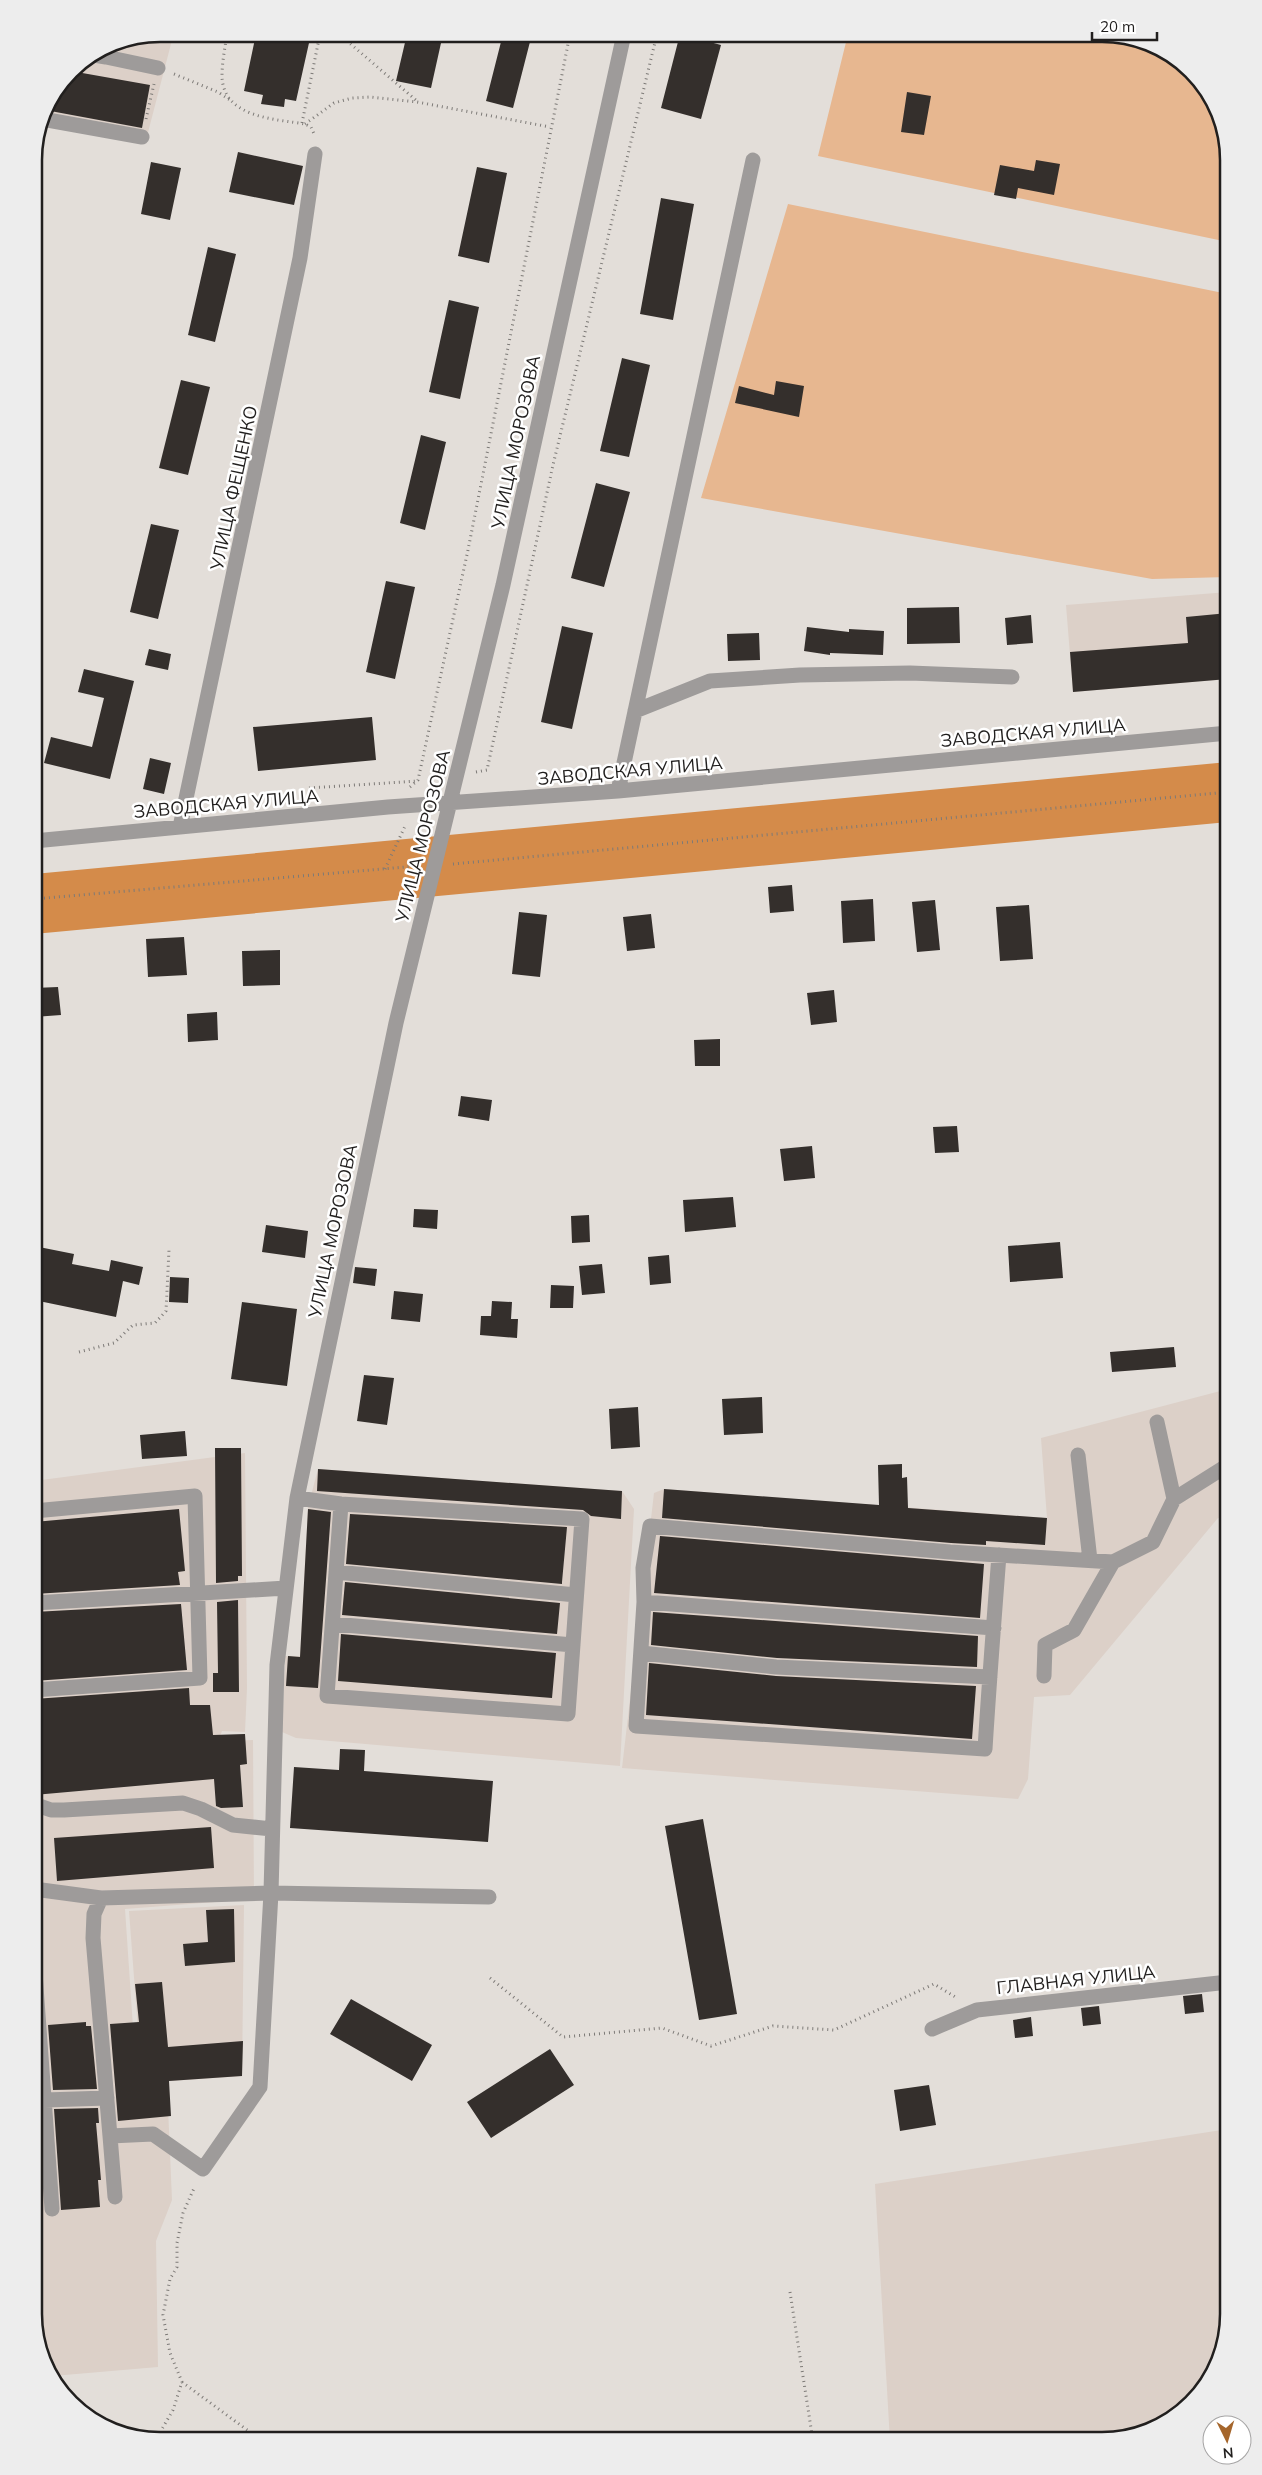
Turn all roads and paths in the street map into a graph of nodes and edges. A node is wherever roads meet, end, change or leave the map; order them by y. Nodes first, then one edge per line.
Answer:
1 (226, 43) edge
2 (318, 43) edge
3 (349, 43) edge
4 (568, 43) edge
5 (622, 43) edge
6 (655, 43) edge
7 (109, 55) edge
8 (158, 68) junction
9 (230, 100) junction
10 (417, 102) junction
11 (50, 120) edge
12 (303, 123) junction
13 (550, 128) junction
14 (142, 137) joint
15 (315, 154) joint
16 (753, 160) dead end
17 (1012, 677) dead end
18 (635, 711) junction
19 (1220, 734) edge
20 (458, 774) junction
21 (418, 780) junction
22 (309, 788) dead end
23 (406, 791) dead end
24 (618, 791) junction
25 (1220, 793) edge
26 (451, 804) junction
27 (408, 820) dead end
28 (180, 827) junction
29 (43, 840) edge
30 (435, 865) junction
31 (385, 868) junction
32 (43, 898) edge
33 (169, 1250) dead end
34 (79, 1352) dead end
35 (1157, 1422) dead end
36 (1078, 1455) dead end
37 (1220, 1470) edge
38 (297, 1498) junction
39 (1174, 1499) junction
40 (341, 1504) junction
41 (43, 1510) edge
42 (999, 1555) junction
43 (1090, 1560) junction
44 (1113, 1562) junction
45 (336, 1572) junction
46 (286, 1588) junction
47 (199, 1593) junction
48 (576, 1595) junction
49 (43, 1602) edge
50 (644, 1602) junction
51 (332, 1624) junction
52 (994, 1628) junction
53 (572, 1645) junction
54 (641, 1653) junction
55 (1044, 1676) dead end
56 (990, 1677) junction
57 (43, 1689) edge
58 (43, 1807) edge
59 (272, 1830) junction
60 (43, 1890) edge
61 (271, 1893) junction
62 (490, 1897) dead end
63 (101, 1898) junction
64 (490, 1978) dead end
65 (1220, 1983) edge
66 (934, 1984) dead end
67 (932, 2029) dead end
68 (43, 2074) edge
69 (107, 2098) junction
70 (45, 2100) junction
71 (110, 2136) junction
72 (203, 2169) junction
73 (115, 2197) dead end
74 (52, 2210) dead end
75 (790, 2292) dead end
76 (182, 2382) junction
77 (160, 2432) edge
78 (250, 2432) edge
79 (813, 2432) edge

1 - 9 path
2 - 12 path
3 - 10 path
4 - 13 path
5 - 20 street, УЛИЦА МОРОЗОВА
6 - 20 path
7 - 8 street
8 - 9 path
8 - 14 path
9 - 12 path
10 - 12 path
10 - 13 path
11 - 14 street
12 - 15 path
13 - 21 path
15 - 28 street, УЛИЦА ФЕЩЕНКО
16 - 18 street
17 - 18 street
18 - 24 street
19 - 24 street, ЗАВОДСКАЯ УЛИЦА
20 - 26 street, УЛИЦА МОРОЗОВА
21 - 22 path
21 - 23 path
24 - 26 street, ЗАВОДСКАЯ УЛИЦА
25 - 30 path
26 - 28 street, ЗАВОДСКАЯ УЛИЦА
26 - 30 street, УЛИЦА МОРОЗОВА
27 - 31 path
28 - 29 street, ЗАВОДСКАЯ УЛИЦА
30 - 31 path
30 - 38 street, УЛИЦА МОРОЗОВА
31 - 32 path
33 - 34 path
35 - 39 street
36 - 43 street
37 - 39 street
38 - 40 street
38 - 46 street, УЛИЦА МОРОЗОВА
39 - 44 street
40 - 45 street
40 - 48 street
41 - 47 street
42 - 43 street
42 - 50 street
42 - 52 street
43 - 44 street
44 - 55 street
45 - 48 street
45 - 51 street
46 - 47 street
46 - 59 street, УЛИЦА МОРОЗОВА
47 - 49 street
47 - 57 street
48 - 53 street
50 - 52 street
50 - 54 street
51 - 53 street
51 - 53 street
52 - 56 street
54 - 56 street
54 - 56 street
58 - 59 street
59 - 61 street, УЛИЦА МОРОЗОВА
60 - 63 street
61 - 62 street
61 - 63 street
61 - 72 street, УЛИЦА МОРОЗОВА
63 - 69 street
64 - 66 path
65 - 67 street, ГЛАВНАЯ УЛИЦА
68 - 70 street
69 - 70 street
69 - 71 street
70 - 74 street
71 - 72 street
71 - 73 street
72 - 76 path
75 - 79 path
76 - 77 path
76 - 78 path

